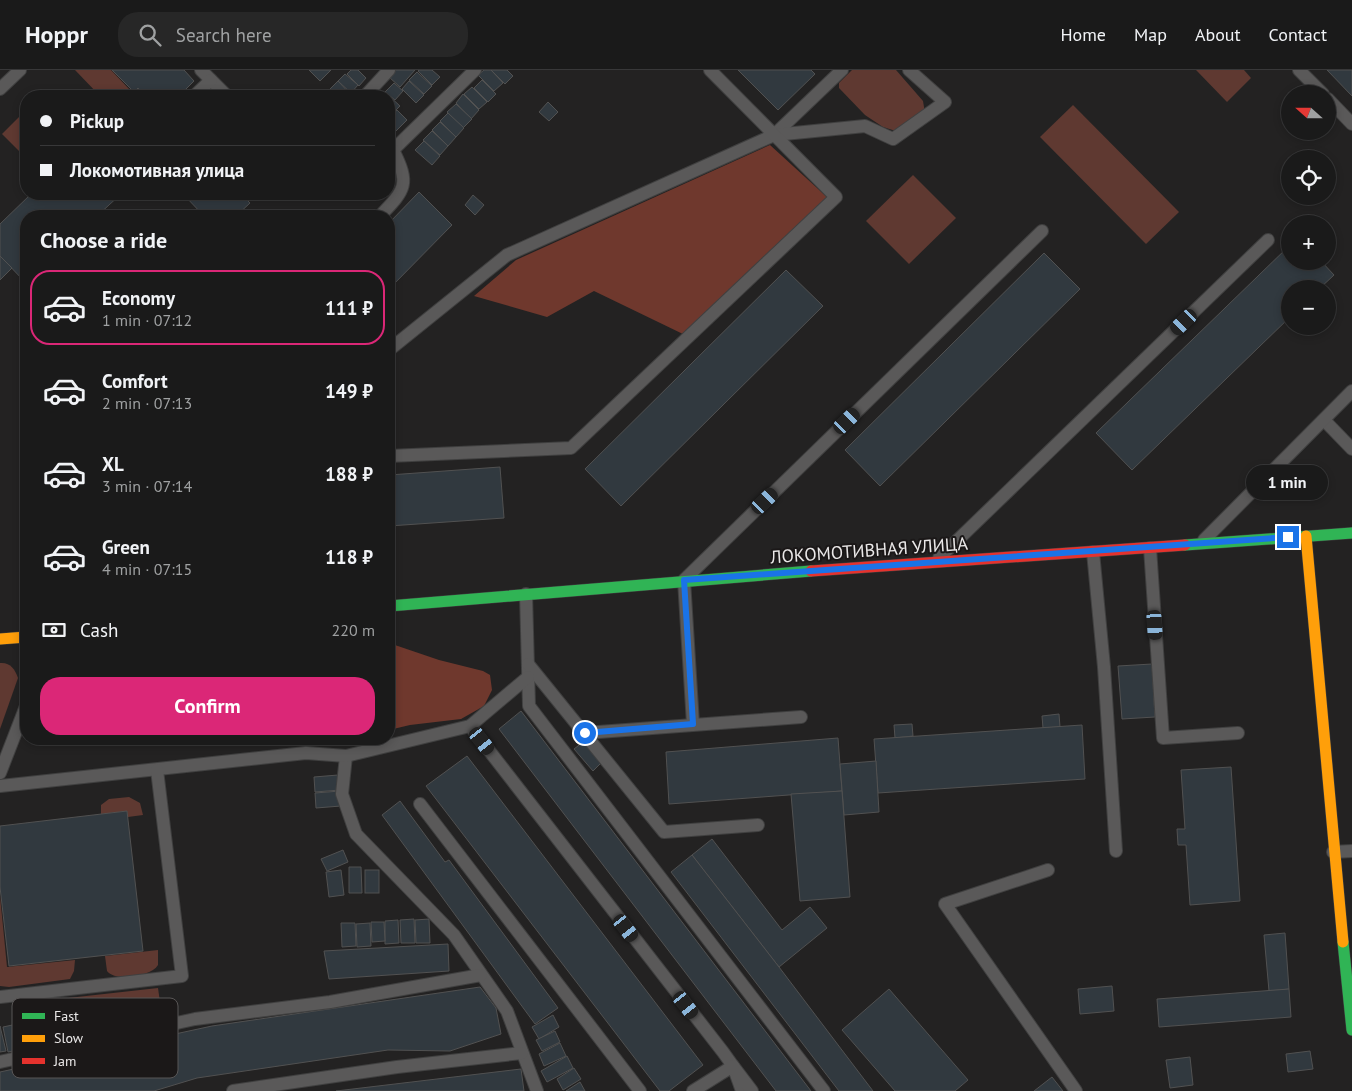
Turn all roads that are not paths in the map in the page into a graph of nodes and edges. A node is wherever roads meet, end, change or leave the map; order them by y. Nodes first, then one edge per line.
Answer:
1 (20, 70) edge
2 (201, 70) edge
3 (389, 70) edge
4 (475, 70) edge
5 (710, 70) edge
6 (842, 70) edge
7 (909, 70) edge
8 (1299, 70) edge
9 (211, 80) junction
10 (1313, 85) edge
11 (0, 89) edge
12 (200, 90) edge
13 (221, 90) edge
14 (371, 90) edge
15 (1336, 107) edge
16 (1352, 124) edge
17 (774, 135) junction
18 (395, 144) edge
19 (395, 156) edge
20 (395, 197) edge
21 (392, 200) edge
22 (385, 210) edge
23 (1042, 231) dead end
24 (1268, 240) dead end
25 (395, 345) edge
26 (1352, 391) edge
27 (1324, 420) junction
28 (1352, 449) edge
29 (395, 456) edge
30 (1352, 533) edge
31 (1306, 536) junction
32 (1200, 544) junction
33 (1150, 548) junction
34 (1093, 552) junction
35 (934, 563) junction
36 (684, 580) junction
37 (526, 594) junction
38 (395, 605) edge
39 (20, 637) edge
40 (0, 639) edge
41 (528, 664) junction
42 (528, 677) junction
43 (801, 717) dead end
44 (20, 721) edge
45 (693, 724) junction
46 (470, 726) junction
47 (585, 733) junction
48 (1238, 733) dead end
49 (395, 744) edge
50 (391, 745) edge
51 (346, 756) junction
52 (157, 770) junction
53 (0, 773) edge
54 (0, 786) edge
55 (420, 804) dead end
56 (758, 825) dead end
57 (1116, 851) dead end
58 (1352, 851) edge
59 (1333, 852) junction
60 (1048, 870) dead end
61 (481, 974) junction
62 (0, 996) edge
63 (178, 1023) edge
64 (1352, 1030) edge
65 (522, 1053) junction
66 (733, 1066) junction
67 (233, 1091) edge
68 (536, 1091) edge
69 (640, 1091) edge
70 (693, 1091) edge
71 (742, 1091) edge
72 (752, 1091) edge
73 (824, 1091) edge
74 (1076, 1091) edge

1 - 11 lane
2 - 9 lane
3 - 14 lane
4 - 18 lane
5 - 17 lane
6 - 17 lane
7 - 17 lane
8 - 10 lane
9 - 12 lane
9 - 13 lane
15 - 16 lane
17 - 25 lane
17 - 29 lane
19 - 20 lane
21 - 22 lane
23 - 36 lane
24 - 35 lane
26 - 27 lane
27 - 28 lane
27 - 32 lane
30 - 31 main road, ЛОКОМОТИВНАЯ УЛИЦА
31 - 32 main road, ЛОКОМОТИВНАЯ УЛИЦА
31 - 59 main road
32 - 33 main road, ЛОКОМОТИВНАЯ УЛИЦА
33 - 34 main road, ЛОКОМОТИВНАЯ УЛИЦА
33 - 48 lane
34 - 35 main road, ЛОКОМОТИВНАЯ УЛИЦА
34 - 57 lane
35 - 36 main road, ЛОКОМОТИВНАЯ УЛИЦА
36 - 37 main road, ЛОКОМОТИВНАЯ УЛИЦА
36 - 45 lane
37 - 38 main road, ЛОКОМОТИВНАЯ УЛИЦА
37 - 41 lane
39 - 40 main road
41 - 42 lane
41 - 47 lane
42 - 46 lane
42 - 73 lane
43 - 45 lane
44 - 53 lane
45 - 47 lane
46 - 49 lane
46 - 66 lane
47 - 56 lane
50 - 51 lane
51 - 52 lane
51 - 61 lane
52 - 54 lane
52 - 62 lane
55 - 69 lane
58 - 59 lane
59 - 64 main road
60 - 74 lane
61 - 63 lane
61 - 65 lane
65 - 67 lane
65 - 68 lane
66 - 70 lane
66 - 71 lane
66 - 72 lane

